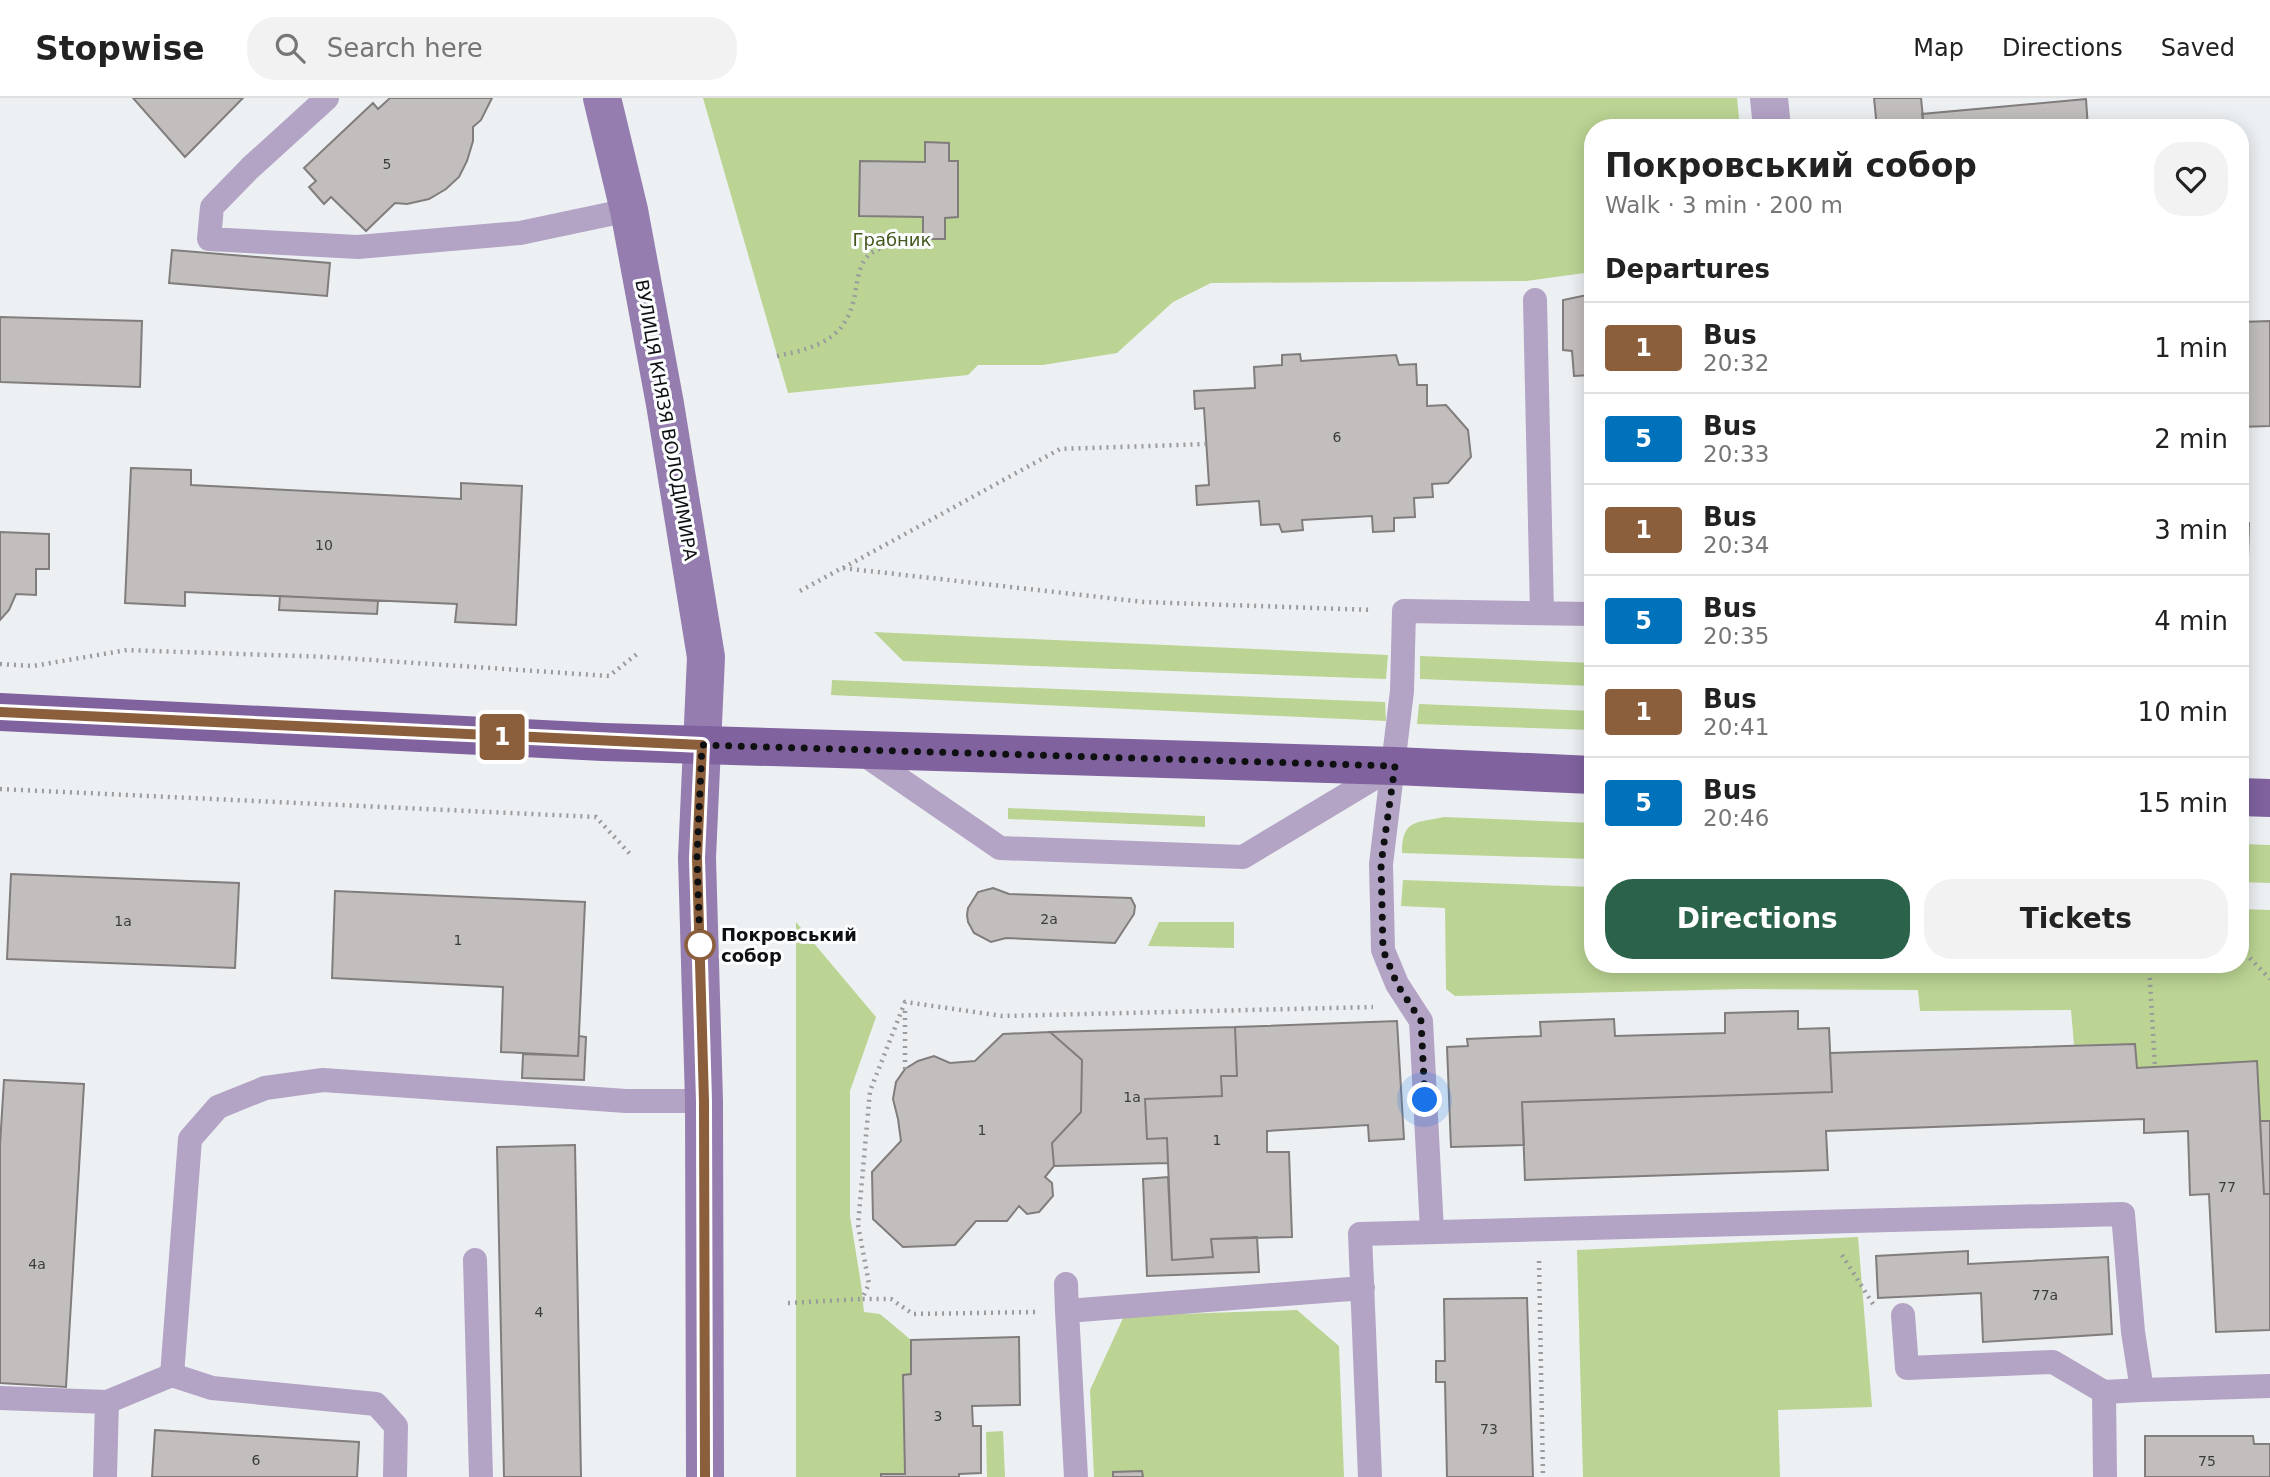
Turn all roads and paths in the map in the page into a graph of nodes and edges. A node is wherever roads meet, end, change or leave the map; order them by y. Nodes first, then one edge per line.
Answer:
1 (327, 98) edge
2 (602, 98) edge
3 (1769, 98) edge
4 (1771, 119) edge
5 (629, 210) junction
6 (923, 239) dead end
7 (1535, 300) dead end
8 (777, 356) dead end
9 (1206, 444) dead end
10 (842, 568) junction
11 (800, 591) dead end
12 (1404, 611) junction
13 (1542, 613) junction
14 (1584, 614) edge
15 (636, 654) dead end
16 (0, 664) edge
17 (0, 712) edge
18 (702, 745) junction
19 (857, 750) junction
20 (1395, 766) junction
21 (1584, 775) edge
22 (0, 789) edge
23 (2249, 797) edge
24 (2270, 798) edge
25 (629, 854) dead end
26 (2249, 957) edge
27 (2150, 973) edge
28 (2270, 979) edge
29 (905, 1002) junction
30 (1409, 1006) junction
31 (2155, 1067) dead end
32 (905, 1069) dead end
33 (704, 1101) junction
34 (1821, 1222) junction
35 (1538, 1230) junction
36 (1432, 1231) junction
37 (475, 1260) dead end
38 (1066, 1284) dead end
39 (1363, 1288) junction
40 (862, 1299) junction
41 (788, 1303) dead end
42 (1068, 1311) junction
43 (1903, 1315) dead end
44 (1906, 1357) junction
45 (172, 1375) junction
46 (2270, 1386) edge
47 (2142, 1390) junction
48 (2104, 1392) junction
49 (0, 1398) edge
50 (107, 1402) junction
51 (105, 1477) edge
52 (395, 1477) edge
53 (481, 1477) edge
54 (705, 1477) edge
55 (1076, 1477) edge
56 (1370, 1477) edge
57 (1543, 1477) edge
58 (2105, 1477) edge

1 - 5 lane
2 - 5 street, ВУЛИЦЯ КНЯЗЯ ВОЛОДИМИРА
3 - 4 street
5 - 18 street, ВУЛИЦЯ КНЯЗЯ ВОЛОДИМИРА
6 - 8 path
7 - 13 lane
9 - 10 path
10 - 11 path
10 - 12 path
12 - 13 lane
12 - 20 lane
13 - 14 lane
15 - 16 path
17 - 18 main road
18 - 19 main road
18 - 33 street, ВУЛИЦЯ КНЯЗЯ ВОЛОДИМИРА
19 - 20 main road
19 - 20 lane
20 - 21 main road
20 - 30 lane
22 - 25 path
23 - 24 main road
26 - 28 path
27 - 31 path
29 - 30 path
29 - 32 path
29 - 40 path
30 - 36 lane
33 - 45 lane
33 - 54 street, ВУЛИЦЯ КНЯЗЯ ВОЛОДИМИРА
34 - 35 lane
34 - 44 path
34 - 47 lane
35 - 36 lane
35 - 57 path
36 - 39 lane
37 - 53 lane
38 - 42 lane
39 - 42 lane
39 - 56 lane
40 - 41 path
40 - 42 path
42 - 55 lane
43 - 44 lane
44 - 48 lane
45 - 50 lane
45 - 52 lane
46 - 47 lane
47 - 48 lane
48 - 58 lane
49 - 50 lane
50 - 51 lane

